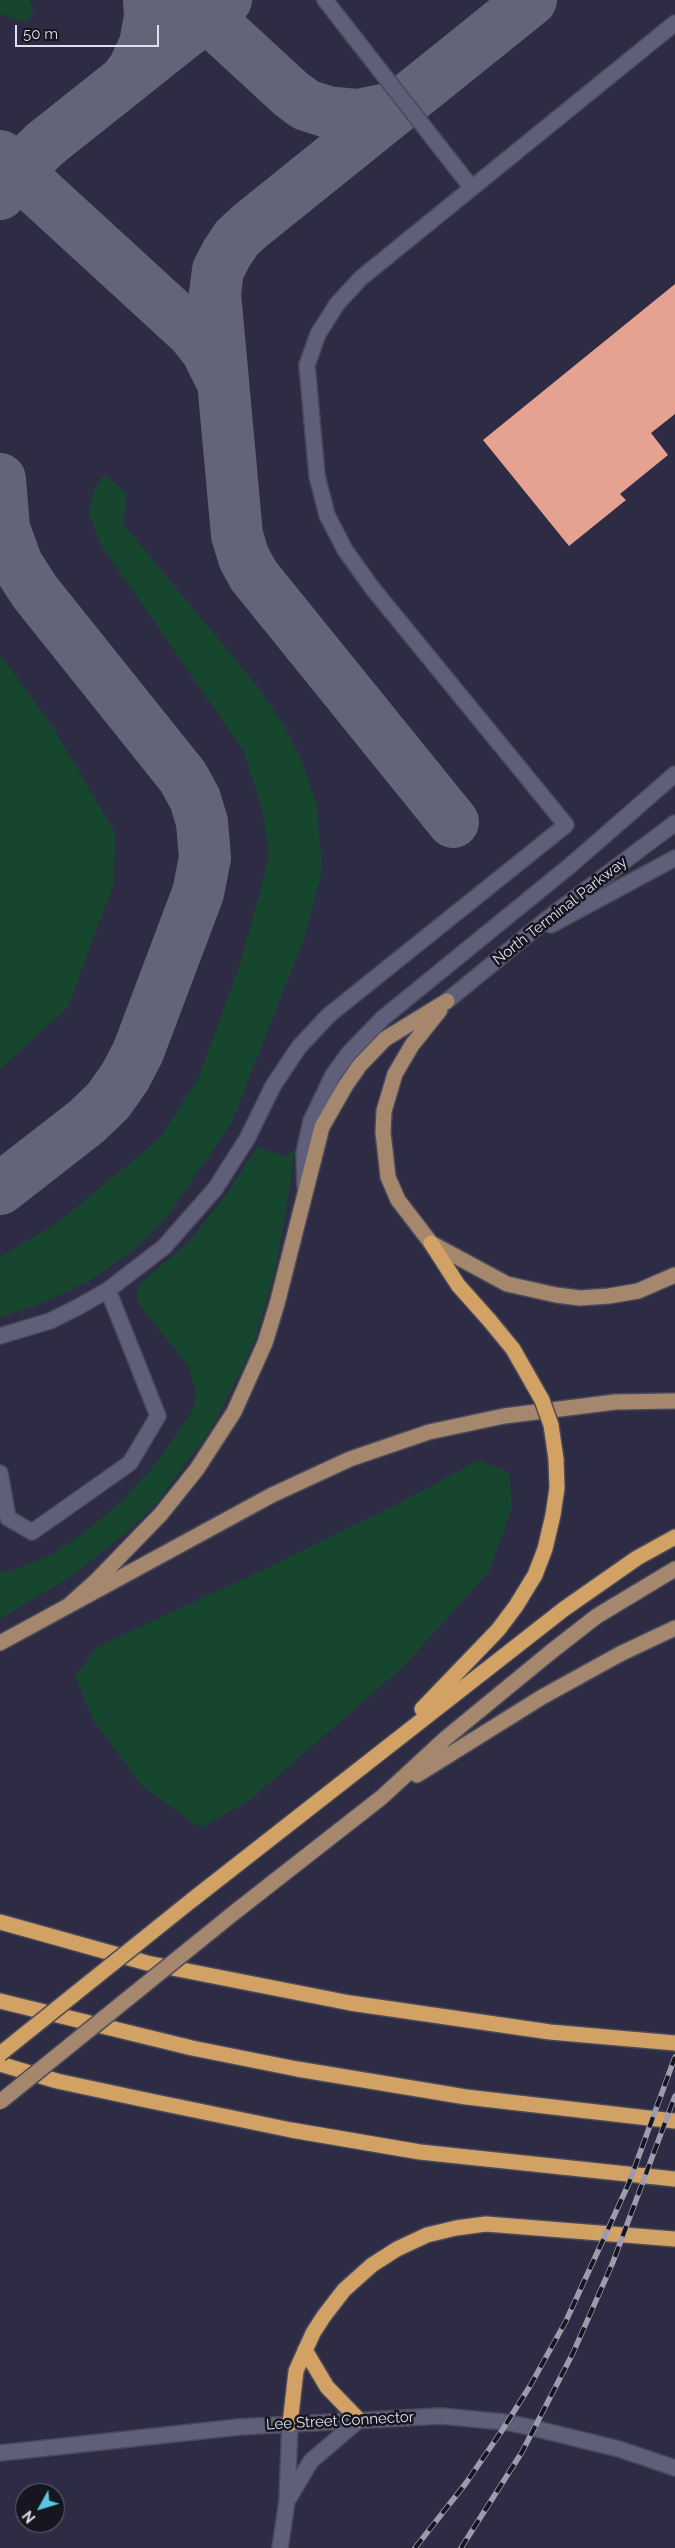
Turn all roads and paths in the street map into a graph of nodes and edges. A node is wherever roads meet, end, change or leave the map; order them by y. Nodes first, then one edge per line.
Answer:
1 (325, 0) edge
2 (675, 23) edge
3 (471, 187) junction
4 (675, 774) edge
5 (675, 823) edge
6 (675, 858) edge
7 (509, 949) junction
8 (447, 1001) junction
9 (305, 1188) junction
10 (431, 1243) junction
11 (675, 1275) edge
12 (108, 1290) junction
13 (0, 1336) edge
14 (675, 1402) edge
15 (0, 1474) edge
16 (675, 1537) edge
17 (675, 1569) edge
18 (68, 1606) junction
19 (675, 1628) edge
20 (0, 1643) edge
21 (382, 1749) junction
22 (382, 1797) junction
23 (0, 1922) edge
24 (0, 2001) edge
25 (675, 2042) edge
26 (0, 2054) edge
27 (0, 2064) edge
28 (0, 2102) edge
29 (675, 2121) edge
30 (675, 2179) edge
31 (675, 2239) edge
32 (305, 2350) junction
33 (359, 2420) junction
34 (290, 2424) junction
35 (0, 2453) edge
36 (675, 2468) edge
37 (286, 2501) junction
38 (280, 2548) edge

1 - 3 street
2 - 3 street
3 - 12 street
4 - 9 street
5 - 7 street, North Terminal Parkway
6 - 7 street
7 - 8 street, North Terminal Parkway
8 - 9 main road
8 - 10 main road
9 - 18 main road
10 - 11 main road
10 - 21 highway, bridge
12 - 13 street
12 - 15 street
14 - 18 main road
16 - 21 highway
17 - 22 main road
18 - 20 main road
19 - 22 main road
21 - 26 highway, bridge
22 - 28 main road, bridge
23 - 25 highway
24 - 29 highway
27 - 30 highway
31 - 32 highway
32 - 33 highway
32 - 34 highway
33 - 34 street, Lee Street Connector
33 - 36 street, Lee Street Connector
33 - 37 street
34 - 35 street, Lee Street Connector
34 - 37 street
37 - 38 street

